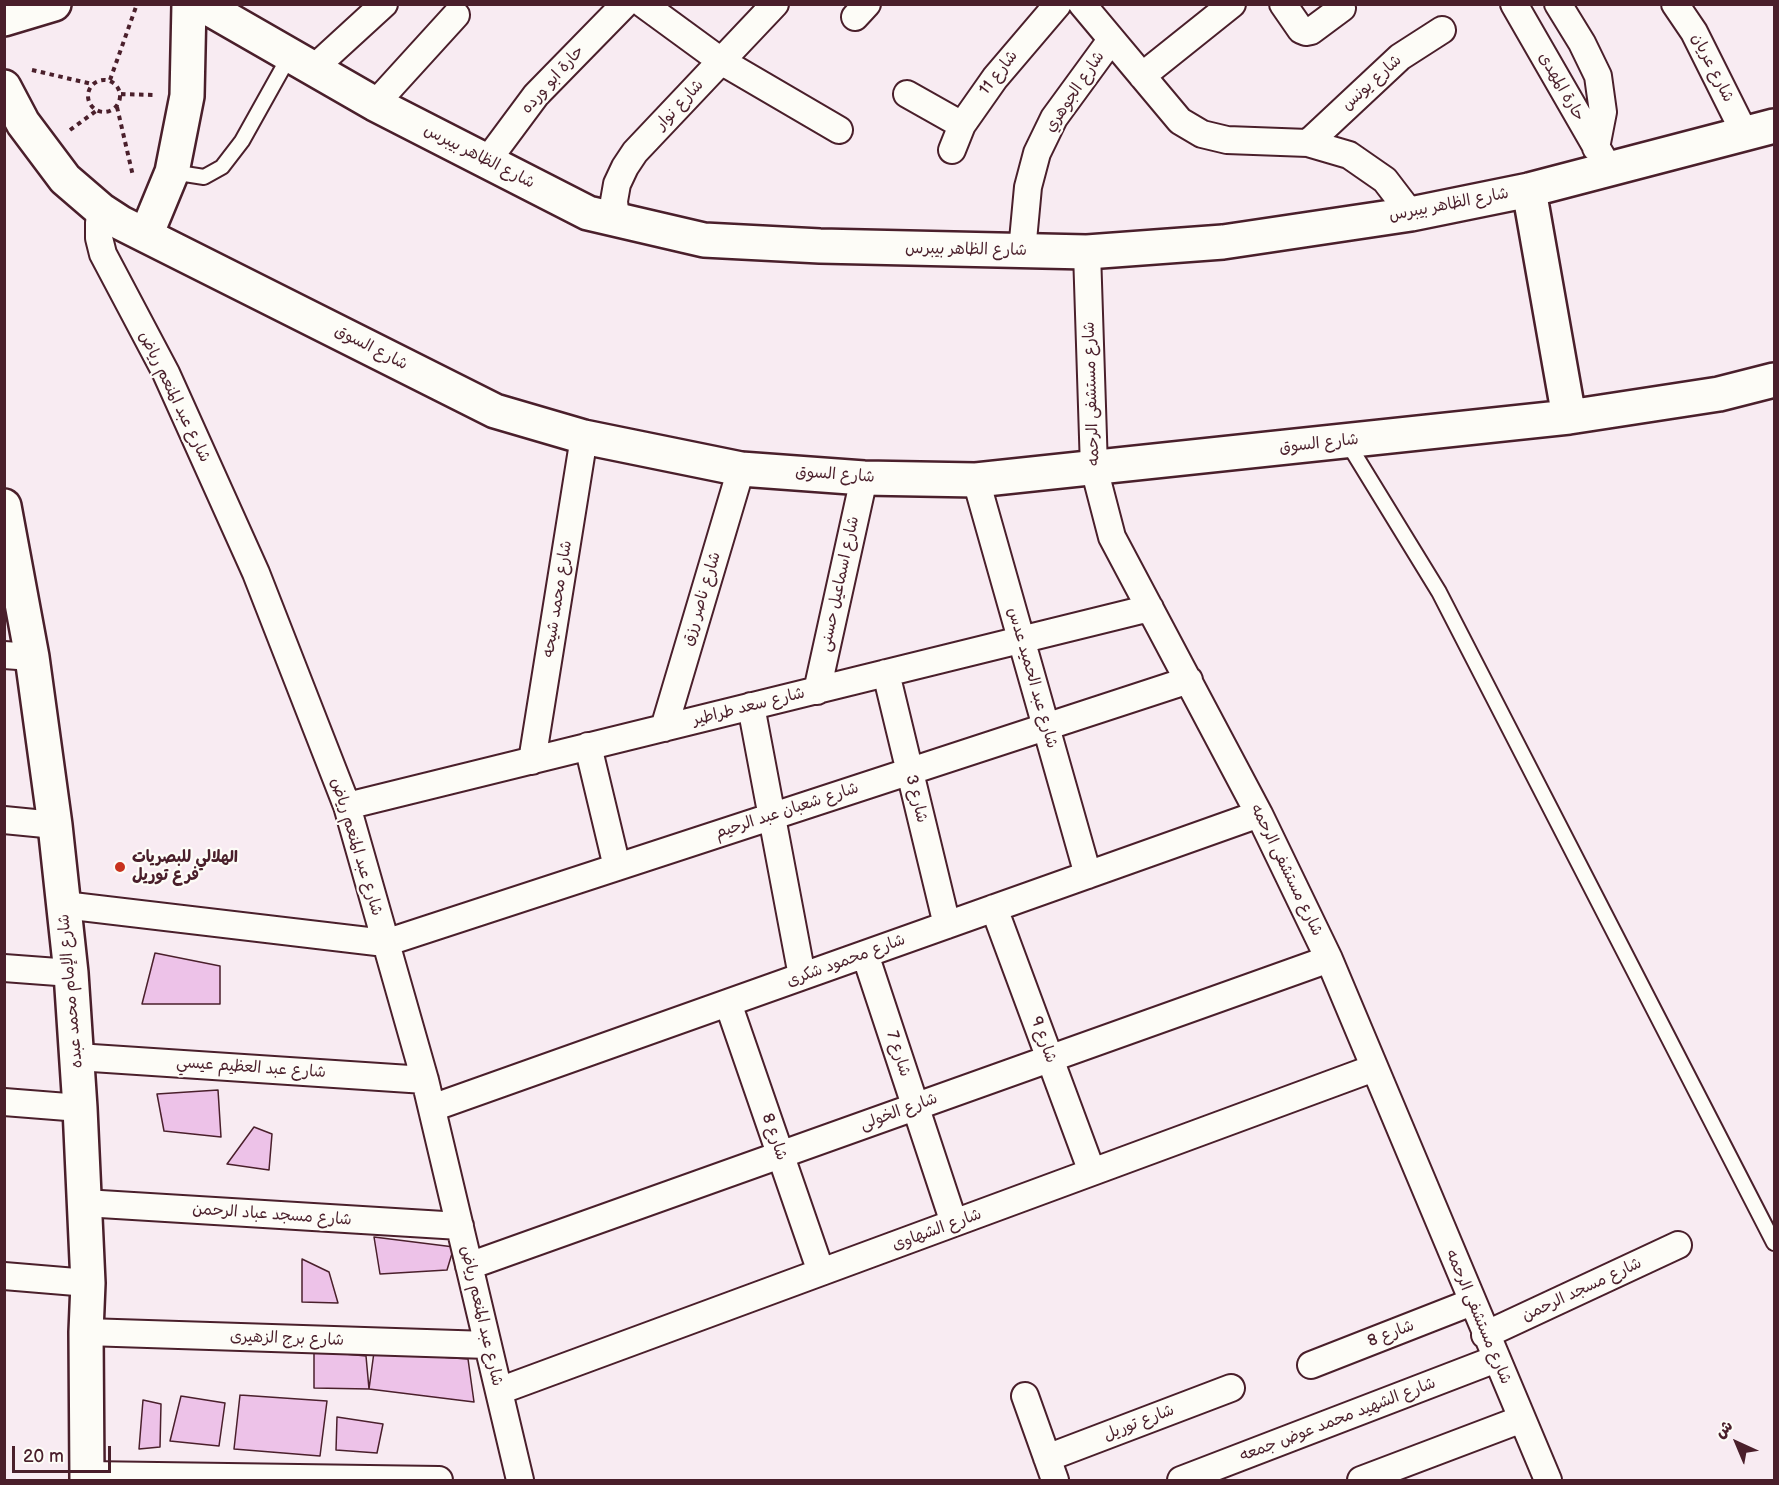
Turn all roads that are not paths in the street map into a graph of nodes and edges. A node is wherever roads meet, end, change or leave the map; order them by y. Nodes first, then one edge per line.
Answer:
1 (54, 4) edge
2 (189, 4) edge
3 (201, 4) edge
4 (384, 4) edge
5 (625, 4) edge
6 (643, 4) edge
7 (775, 4) edge
8 (1058, 4) edge
9 (1082, 4) edge
10 (1232, 4) edge
11 (1283, 4) edge
12 (1514, 4) edge
13 (1558, 4) edge
14 (1675, 4) edge
15 (1342, 8) dead end
16 (456, 15) dead end
17 (5, 20) edge
18 (1442, 30) dead end
19 (1111, 40) junction
20 (721, 61) junction
21 (302, 62) junction
22 (1142, 76) junction
23 (15, 78) edge
24 (907, 94) dead end
25 (375, 104) junction
26 (962, 125) junction
27 (839, 130) dead end
28 (1760, 130) edge
29 (1308, 143) junction
30 (952, 150) dead end
31 (1602, 158) junction
32 (487, 161) junction
33 (172, 172) junction
34 (1529, 190) junction
35 (101, 210) junction
36 (1411, 214) junction
37 (616, 220) junction
38 (146, 235) junction
39 (1022, 251) junction
40 (1087, 252) junction
41 (1774, 380) edge
42 (1569, 417) junction
43 (584, 437) junction
44 (1346, 441) junction
45 (1094, 468) junction
46 (741, 469) junction
47 (864, 478) junction
48 (976, 480) junction
49 (4, 506) edge
50 (1150, 608) junction
51 (1021, 640) junction
52 (18, 656) edge
53 (886, 674) junction
54 (1189, 680) junction
55 (817, 691) junction
56 (751, 706) junction
57 (1046, 726) junction
58 (664, 728) junction
59 (588, 746) junction
60 (532, 761) junction
61 (909, 771) junction
62 (347, 806) junction
63 (1259, 814) junction
64 (772, 816) junction
65 (4, 820) edge
66 (55, 825) junction
67 (617, 867) junction
68 (1088, 875) junction
69 (64, 905) junction
70 (994, 908) junction
71 (947, 925) junction
72 (385, 943) junction
73 (865, 954) junction
74 (1329, 958) junction
75 (4, 968) edge
76 (71, 973) junction
77 (802, 976) junction
78 (728, 1003) junction
79 (77, 1057) junction
80 (1050, 1059) junction
81 (1374, 1068) junction
82 (425, 1080) junction
83 (4, 1102) edge
84 (915, 1106) junction
85 (80, 1108) junction
86 (432, 1108) junction
87 (780, 1154) junction
88 (1092, 1172) junction
89 (84, 1203) junction
90 (954, 1223) junction
91 (460, 1226) junction
92 (1774, 1240) edge
93 (1678, 1245) dead end
94 (470, 1266) junction
95 (821, 1272) junction
96 (4, 1276) edge
97 (88, 1283) junction
98 (1472, 1302) junction
99 (86, 1332) junction
100 (1485, 1335) junction
101 (488, 1345) junction
102 (1496, 1359) junction
103 (1311, 1365) dead end
104 (1231, 1388) dead end
105 (499, 1391) junction
106 (1026, 1396) dead end
107 (1522, 1419) junction
108 (1051, 1469) edge
109 (87, 1478) edge
110 (439, 1480) edge
111 (520, 1480) edge
112 (1181, 1480) edge
113 (1361, 1480) edge
114 (1548, 1480) edge

1 - 17 main road
2 - 33 main road
3 - 21 main road, شارع الظاهر بيبرس
4 - 21 street
5 - 32 street, حارة ابو ورده
6 - 20 street
7 - 20 street, شارع نوار
8 - 26 street, شارع 11
9 - 19 street
10 - 22 street
11 - 15 street
12 - 31 street, حارة المهدى
13 - 31 street
14 - 28 street, شارع عريان
16 - 25 street
18 - 29 street, شارع يونس
19 - 22 street
19 - 39 street, شارع الجوهري
20 - 27 street
20 - 37 street, شارع نوار
21 - 25 main road, شارع الظاهر بيبرس
21 - 33 lane
22 - 29 street
23 - 35 main road, شارع السوق
24 - 26 street
25 - 32 main road, شارع الظاهر بيبرس
26 - 30 street, شارع 11
28 - 31 main road, شارع الظاهر بيبرس
29 - 36 street
31 - 34 main road, شارع الظاهر بيبرس
32 - 37 main road, شارع الظاهر بيبرس
33 - 38 main road
34 - 36 main road, شارع الظاهر بيبرس
34 - 42 main road
35 - 38 main road, شارع السوق
35 - 62 street, شارع عبد المنعم رياض
36 - 40 main road, شارع الظاهر بيبرس
37 - 39 main road, شارع الظاهر بيبرس
38 - 43 main road, شارع السوق
39 - 40 main road, شارع الظاهر بيبرس
40 - 45 street, شارع مستشفى الرحمه
41 - 42 main road, شارع السوق
42 - 44 main road, شارع السوق
43 - 46 main road, شارع السوق
43 - 60 street, شارع محمد شيحه
44 - 45 main road, شارع السوق
44 - 92 lane
45 - 48 main road, شارع السوق
45 - 50 street, شارع مستشفى الرحمه
46 - 47 main road, شارع السوق
46 - 58 street, شارع ناصر رزق
47 - 48 main road, شارع السوق
47 - 55 street, شارع اسماعيل حسنى
48 - 51 street, شارع عبد الحميد عدس
49 - 52 main road, شارع الإمام محمد عبده
50 - 51 street, شارع سعد طراطير
50 - 54 street, شارع مستشفى الرحمه
51 - 53 street, شارع سعد طراطير
51 - 57 street, شارع عبد الحميد عدس
52 - 66 main road, شارع الإمام محمد عبده
53 - 55 street, شارع سعد طراطير
53 - 61 street, شارع 3
54 - 57 street, شارع شعبان عبد الرحيم
54 - 63 street, شارع مستشفى الرحمه
55 - 56 street, شارع سعد طراطير
56 - 58 street, شارع سعد طراطير
56 - 64 street
57 - 61 street, شارع شعبان عبد الرحيم
57 - 68 street, شارع عبد الحميد عدس
58 - 59 street, شارع سعد طراطير
59 - 60 street, شارع سعد طراطير
59 - 67 street
60 - 62 street, شارع سعد طراطير
61 - 64 street, شارع شعبان عبد الرحيم
61 - 71 street, شارع 3
62 - 72 street, شارع عبد المنعم رياض
63 - 68 street, شارع محمود شكرى
63 - 74 street, شارع مستشفى الرحمه
64 - 67 street, شارع شعبان عبد الرحيم
64 - 77 street
65 - 66 street
66 - 69 main road, شارع الإمام محمد عبده
67 - 72 street, شارع شعبان عبد الرحيم
68 - 70 street, شارع محمود شكرى
69 - 72 street
69 - 76 main road, شارع الإمام محمد عبده
70 - 71 street, شارع محمود شكرى
70 - 80 street, شارع 9
71 - 73 street, شارع محمود شكرى
72 - 82 street, شارع عبد المنعم رياض
73 - 77 street, شارع محمود شكرى
73 - 84 street, شارع 7
74 - 80 street, شارع الخولى
74 - 81 street, شارع مستشفى الرحمه
75 - 76 street
76 - 79 main road, شارع الإمام محمد عبده
77 - 78 street, شارع محمود شكرى
78 - 86 street, شارع محمود شكرى
78 - 87 street, شارع 8
79 - 82 street, شارع عبد العظيم عيسي
79 - 85 main road, شارع الإمام محمد عبده
80 - 84 street, شارع الخولى
80 - 88 street, شارع 9
81 - 88 street, شارع الشهاوى
81 - 98 street, شارع مستشفى الرحمه
82 - 86 street, شارع عبد المنعم رياض
83 - 85 street
84 - 87 street, شارع الخولى
84 - 90 street, شارع 7
85 - 89 main road, شارع الإمام محمد عبده
86 - 91 street, شارع عبد المنعم رياض
87 - 94 street, شارع الخولى
87 - 95 street, شارع 8
88 - 90 street, شارع الشهاوى
89 - 91 street, شارع مسجد عباد الرحمن
89 - 97 main road, شارع الإمام محمد عبده
90 - 95 street, شارع الشهاوى
91 - 94 street, شارع عبد المنعم رياض
93 - 100 street, شارع مسجد الرحمن
94 - 101 street, شارع عبد المنعم رياض
95 - 105 street, شارع الشهاوى
96 - 97 street
97 - 99 main road, شارع الإمام محمد عبده
98 - 100 street, شارع مستشفى الرحمه
98 - 103 street, شارع 8
99 - 101 street, شارع برج الزهيرى
99 - 109 main road, شارع الإمام محمد عبده
100 - 102 street, شارع مستشفى الرحمه
101 - 105 street, شارع عبد المنعم رياض
102 - 107 street, شارع مستشفى الرحمه
102 - 112 street, شارع الشهيد محمد عوض جمعه
104 - 108 street, شارع توريل
105 - 111 street, شارع عبد المنعم رياض
106 - 108 street
107 - 113 street
107 - 114 street, شارع مستشفى الرحمه
109 - 110 street

